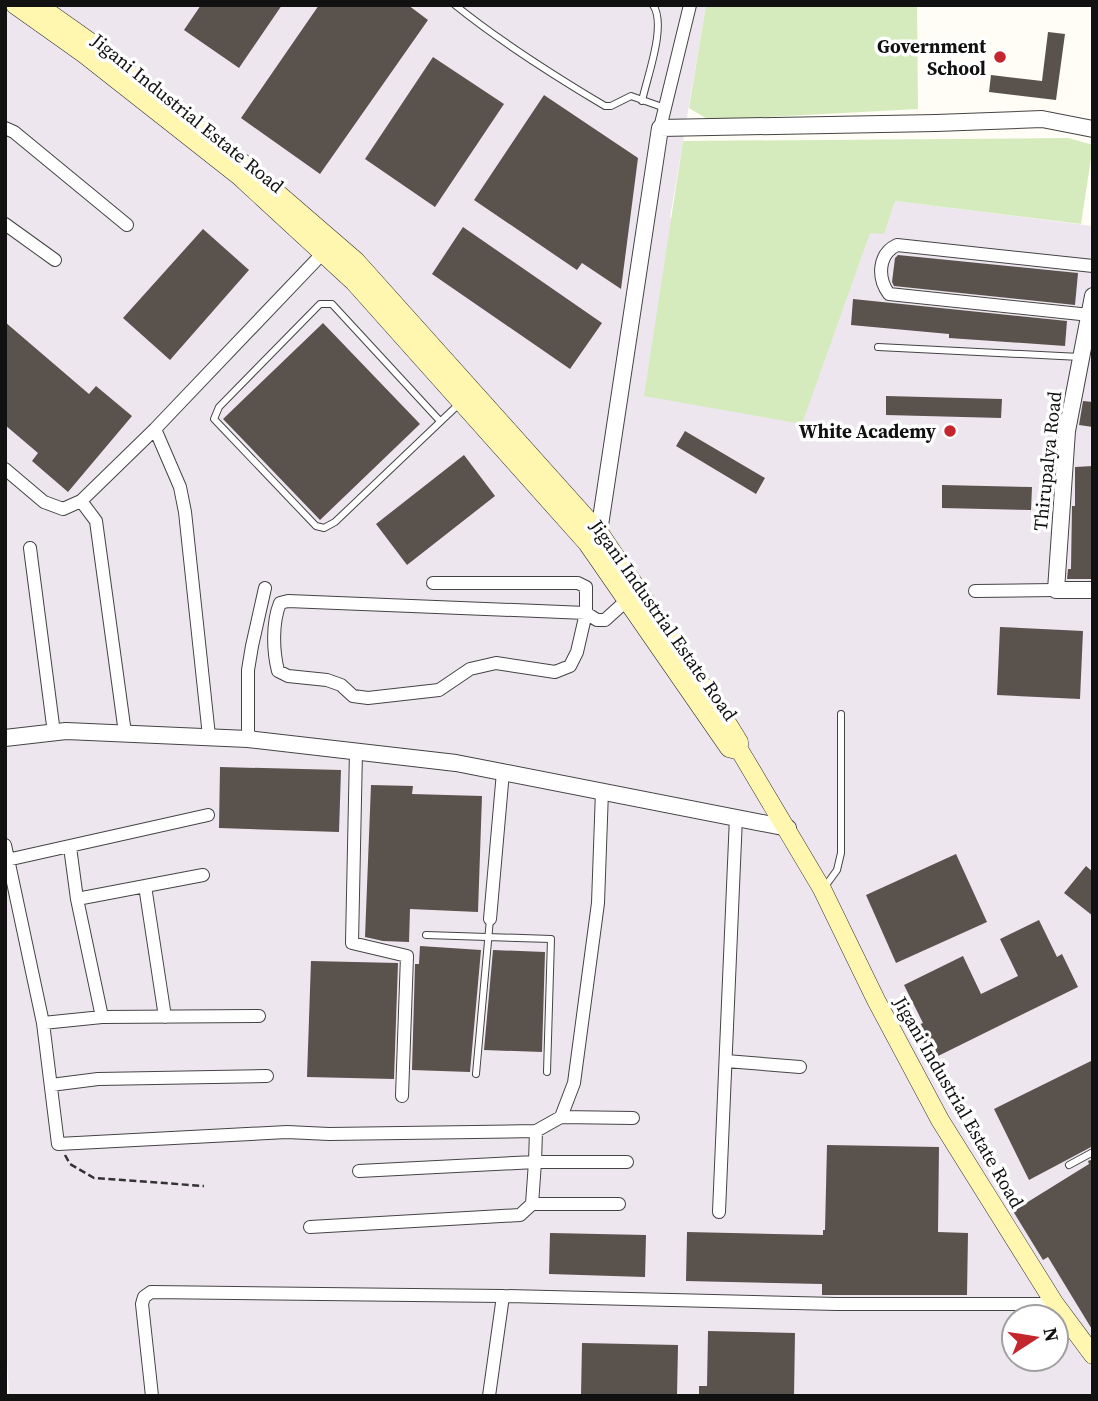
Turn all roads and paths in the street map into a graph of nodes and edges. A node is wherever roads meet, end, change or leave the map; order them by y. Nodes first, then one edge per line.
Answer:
1 (15, 5) edge
2 (38, 5) edge
3 (455, 5) edge
4 (653, 5) edge
5 (688, 6) edge
6 (642, 101) junction
7 (665, 108) junction
8 (5, 128) edge
9 (660, 128) junction
10 (1093, 129) edge
11 (5, 224) edge
12 (127, 225) dead end
13 (322, 254) junction
14 (55, 260) dead end
15 (1093, 266) edge
16 (1093, 296) edge
17 (1090, 315) junction
18 (878, 346) dead end
19 (1082, 357) junction
20 (461, 402) junction
21 (440, 421) junction
22 (155, 429) junction
23 (5, 468) edge
24 (81, 501) junction
25 (593, 537) junction
26 (30, 548) dead end
27 (433, 583) dead end
28 (265, 588) dead end
29 (1056, 590) junction
30 (1093, 590) edge
31 (975, 591) dead end
32 (626, 601) junction
33 (586, 613) junction
34 (841, 714) dead end
35 (54, 733) junction
36 (125, 733) junction
37 (209, 736) junction
38 (5, 738) edge
39 (248, 739) junction
40 (356, 751) junction
41 (740, 751) junction
42 (503, 772) junction
43 (602, 791) junction
44 (208, 815) dead end
45 (736, 817) junction
46 (788, 828) junction
47 (5, 845) edge
48 (70, 847) junction
49 (7, 860) junction
50 (203, 875) dead end
51 (145, 886) junction
52 (822, 889) junction
53 (77, 900) junction
54 (490, 919) joint
55 (426, 934) dead end
56 (489, 938) junction
57 (259, 1016) dead end
58 (102, 1017) junction
59 (165, 1017) junction
60 (43, 1023) junction
61 (726, 1061) junction
62 (800, 1067) dead end
63 (547, 1072) dead end
64 (477, 1074) dead end
65 (267, 1076) dead end
66 (51, 1086) junction
67 (402, 1096) dead end
68 (561, 1117) junction
69 (633, 1118) dead end
70 (536, 1131) junction
71 (58, 1144) junction
72 (1093, 1152) edge
73 (535, 1162) junction
74 (627, 1162) dead end
75 (1069, 1165) dead end
76 (359, 1171) dead end
77 (204, 1186) dead end
78 (532, 1204) junction
79 (619, 1204) dead end
80 (719, 1212) dead end
81 (310, 1227) dead end
82 (503, 1296) junction
83 (1054, 1303) edge
84 (1000, 1304) edge
85 (1070, 1324) edge
86 (1093, 1355) edge
87 (152, 1396) edge
88 (489, 1396) edge

1 - 13 main road, Jigani Industrial Estate Road
2 - 25 main road, Jigani Industrial Estate Road
3 - 6 lane
4 - 6 lane
5 - 7 street
6 - 7 lane
7 - 9 street
8 - 12 street
9 - 10 street
9 - 25 street
11 - 14 street
13 - 20 main road, Jigani Industrial Estate Road
13 - 22 street
15 - 17 street
16 - 17 street, Thirupalya Road
17 - 19 street, Thirupalya Road
18 - 19 lane
19 - 29 street, Thirupalya Road
20 - 21 lane
20 - 25 main road, Jigani Industrial Estate Road
21 - 21 lane
22 - 24 street
22 - 37 street
23 - 24 street
24 - 36 street
25 - 32 main road, Jigani Industrial Estate Road
25 - 41 main road, Jigani Industrial Estate Road
26 - 35 street
27 - 33 street
28 - 39 street
29 - 30 street
29 - 31 street
32 - 33 street
32 - 41 main road, Jigani Industrial Estate Road
33 - 33 street
34 - 52 lane
35 - 36 street
35 - 38 street
36 - 37 street
37 - 39 street
39 - 40 street
40 - 42 street
40 - 67 street
41 - 46 main road, Jigani Industrial Estate Road
42 - 43 street
42 - 54 street
43 - 45 street
43 - 68 street
44 - 48 street
45 - 46 street
45 - 61 street
46 - 52 main road, Jigani Industrial Estate Road
47 - 49 street
48 - 49 street
48 - 53 street
49 - 60 street
50 - 51 street
51 - 53 street
51 - 59 street
52 - 83 main road, Jigani Industrial Estate Road
53 - 58 street
54 - 56 lane
55 - 56 lane
56 - 63 lane
56 - 64 lane
57 - 59 street
58 - 59 street
58 - 60 street
60 - 66 street
61 - 62 street
61 - 80 street
65 - 66 street
66 - 71 street
68 - 69 street
68 - 70 street
70 - 71 street
70 - 73 street
71 - 77 path
72 - 75 lane
73 - 74 street
73 - 76 street
73 - 78 street
78 - 79 street
78 - 81 street
82 - 84 street
82 - 87 street
82 - 88 street
85 - 86 main road, Jigani Industrial Estate Road

